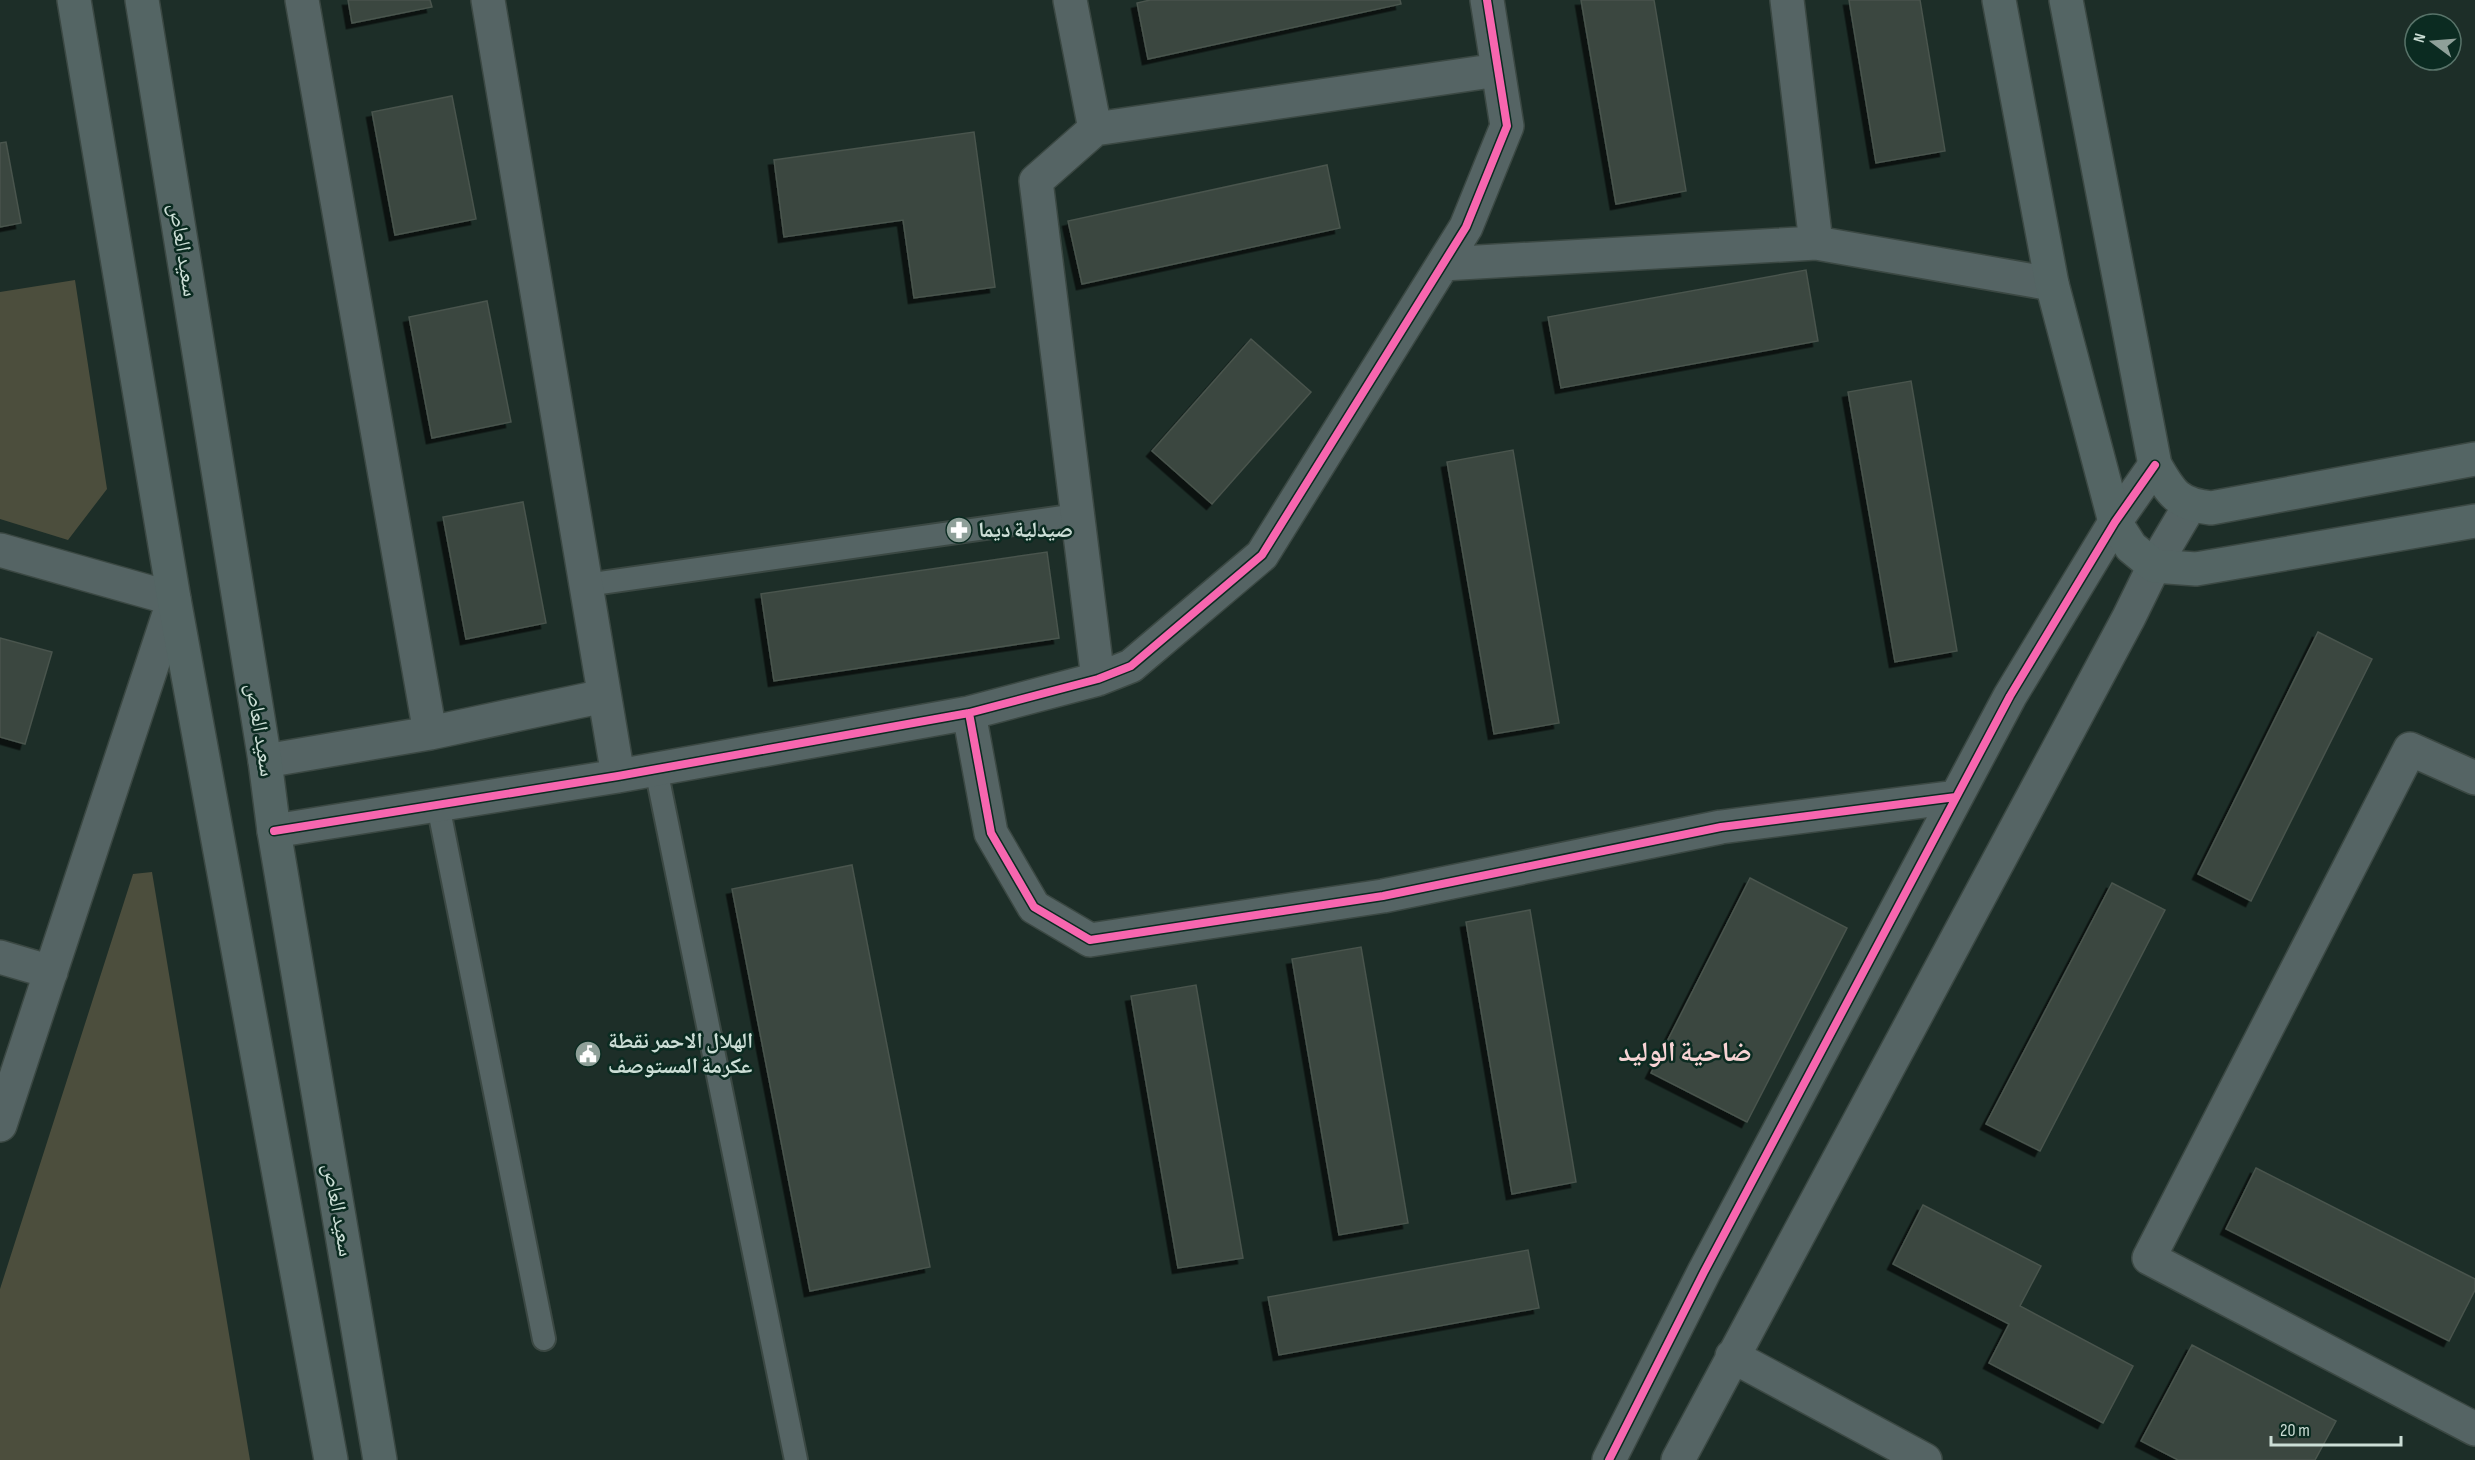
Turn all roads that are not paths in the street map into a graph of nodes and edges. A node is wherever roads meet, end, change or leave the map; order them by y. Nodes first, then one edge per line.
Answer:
1 (74, 0) edge
2 (142, 0) edge
3 (302, 0) edge
4 (488, 0) edge
5 (1070, 0) edge
6 (1488, 0) edge
7 (1787, 0) edge
8 (1999, 0) edge
9 (2066, 0) edge
10 (1498, 70) junction
11 (1095, 129) junction
12 (1816, 243) junction
13 (1443, 264) junction
14 (2052, 284) junction
15 (2475, 459) edge
16 (2155, 465) junction
17 (2190, 505) junction
18 (1077, 515) junction
19 (2475, 521) edge
20 (2115, 522) junction
21 (0, 550) edge
22 (2154, 566) junction
23 (586, 585) junction
24 (174, 599) junction
25 (1098, 679) junction
26 (604, 696) junction
27 (969, 713) junction
28 (430, 733) junction
29 (265, 761) junction
30 (656, 769) junction
31 (618, 776) junction
32 (2475, 778) edge
33 (1956, 797) junction
34 (438, 805) junction
35 (274, 831) junction
36 (0, 957) edge
37 (51, 972) junction
38 (0, 1125) edge
39 (544, 1339) dead end
40 (1732, 1356) junction
41 (2475, 1429) edge
42 (331, 1460) edge
43 (380, 1460) edge
44 (796, 1460) edge
45 (1609, 1460) edge
46 (1678, 1460) edge
47 (1925, 1460) edge

1 - 24 main road
2 - 29 main road, سعيد العاص
3 - 28 street
4 - 23 street
5 - 11 street
6 - 10 street
7 - 12 street
8 - 14 main road
9 - 16 main road
10 - 11 street
10 - 13 street
11 - 18 street
12 - 13 street
12 - 14 street
13 - 25 street
14 - 20 main road
15 - 17 main road
16 - 17 main road
16 - 20 street
17 - 22 street
18 - 23 lane
18 - 25 street
19 - 22 main road
20 - 22 main road
20 - 33 street
21 - 24 street
22 - 40 street
23 - 26 street
24 - 37 street
24 - 42 main road
25 - 27 street
26 - 28 street
26 - 31 street
27 - 30 street
27 - 33 street
28 - 29 street
29 - 35 main road, سعيد العاص
30 - 31 street
30 - 44 lane
31 - 34 street
32 - 41 street
33 - 45 street
34 - 35 street
34 - 39 lane
35 - 43 main road, سعيد العاص
36 - 37 street
37 - 38 street
40 - 46 street
40 - 47 street

